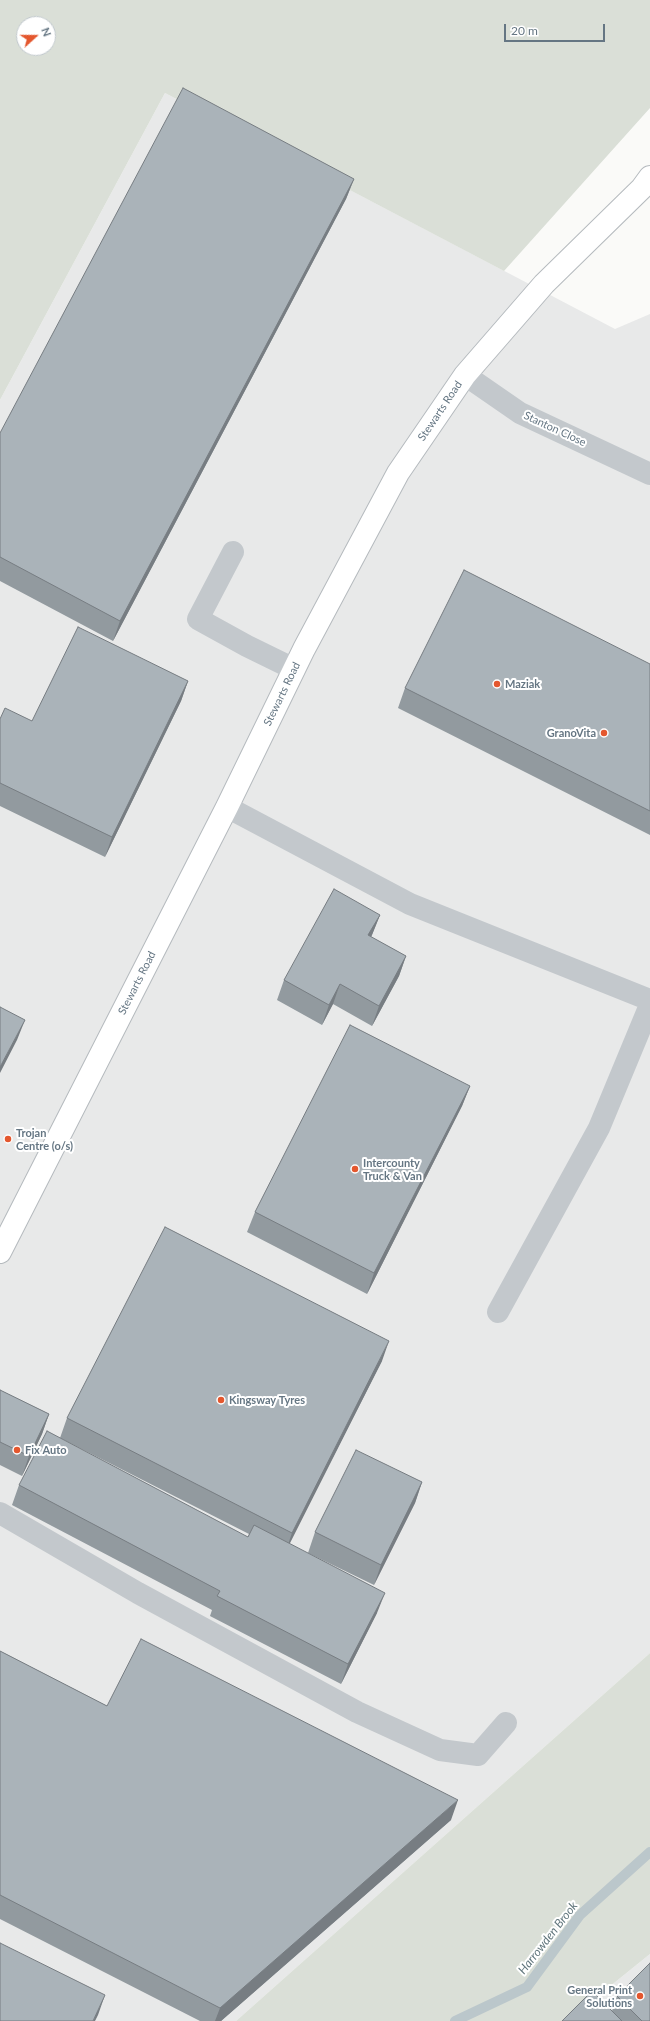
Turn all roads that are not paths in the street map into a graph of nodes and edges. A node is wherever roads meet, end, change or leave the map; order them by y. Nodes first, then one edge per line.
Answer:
1 (647, 184) edge
2 (465, 375) junction
3 (650, 474) edge
4 (233, 552) dead end
5 (294, 669) junction
6 (228, 807) junction
7 (650, 1000) edge
8 (650, 1005) edge
9 (0, 1252) edge
10 (498, 1312) dead end
11 (0, 1513) edge
12 (506, 1723) dead end

1 - 2 main road, Stewarts Road
2 - 3 street, Stanton Close
2 - 5 main road, Stewarts Road
4 - 5 street
5 - 6 main road, Stewarts Road
6 - 7 street
6 - 9 main road, Stewarts Road
8 - 10 street
11 - 12 street

